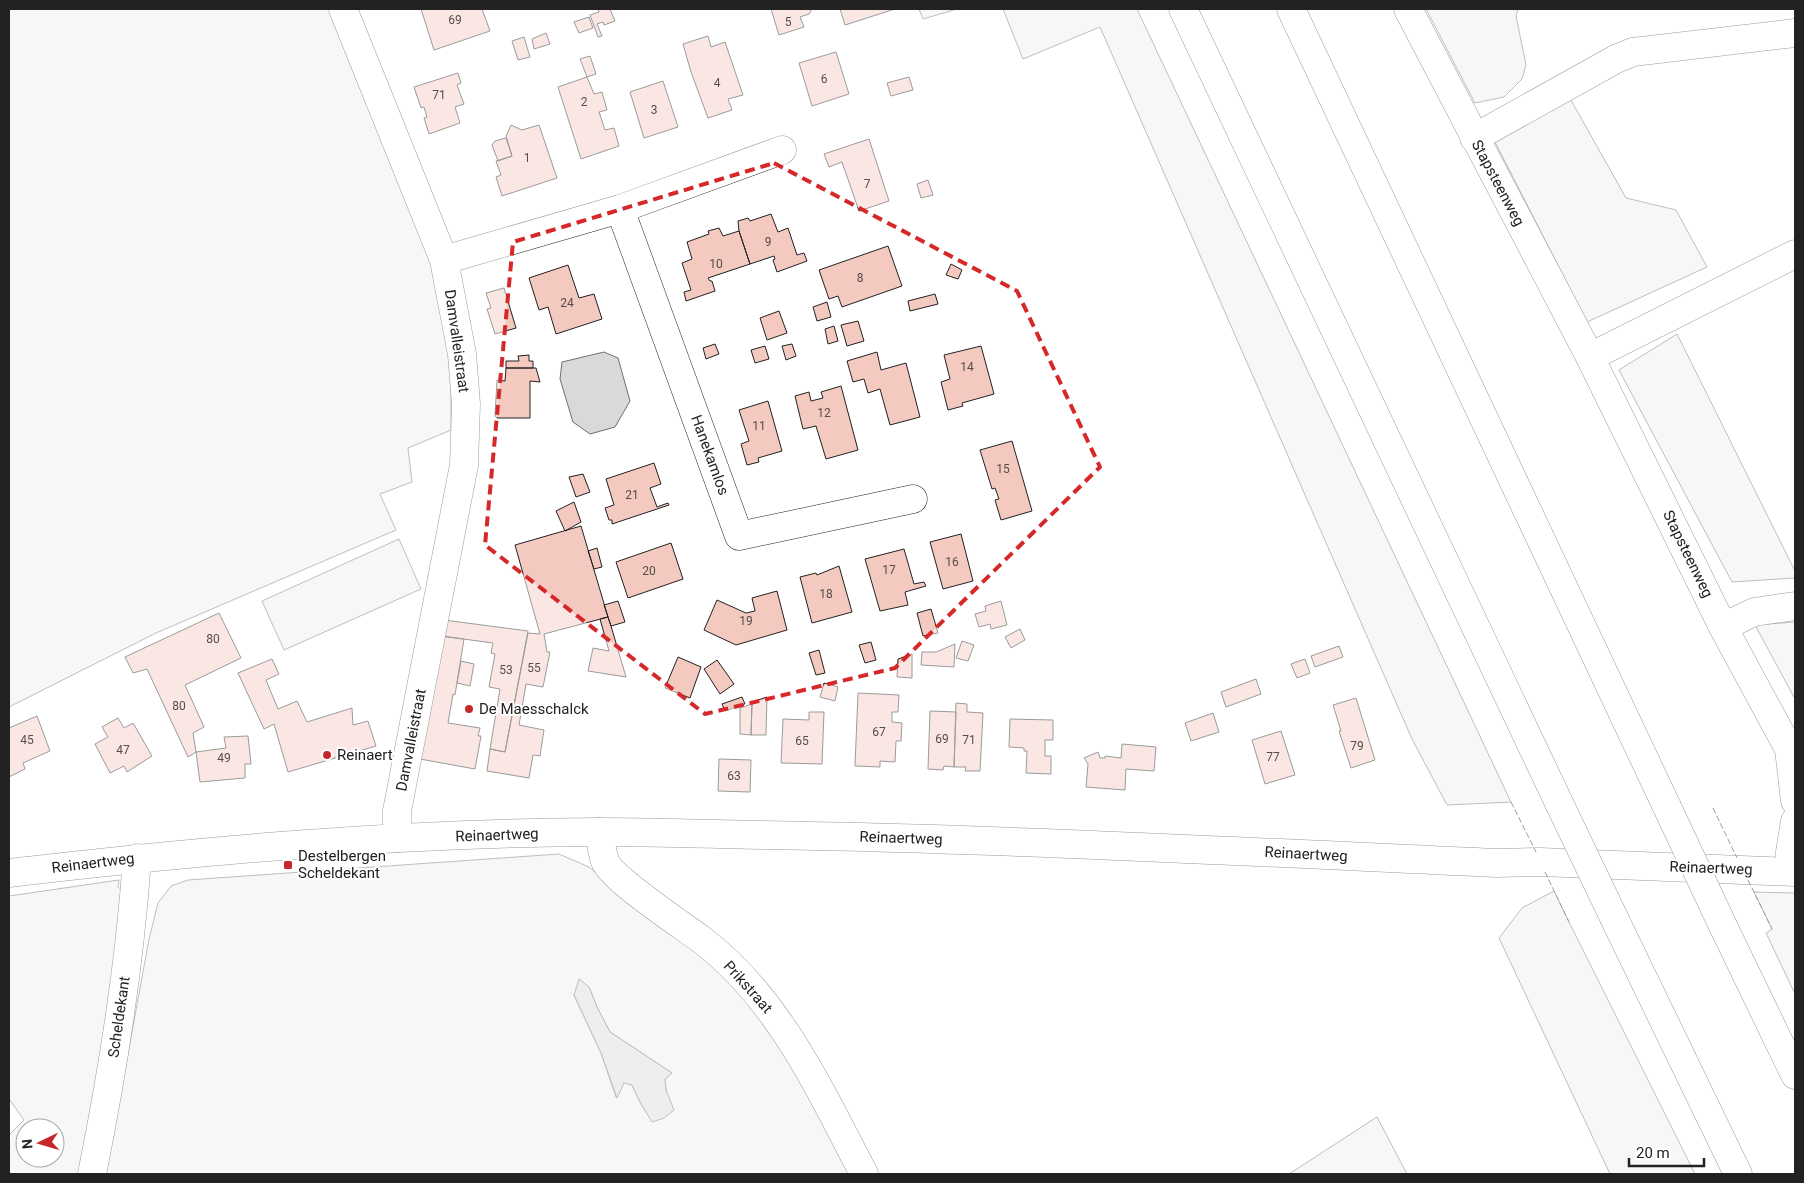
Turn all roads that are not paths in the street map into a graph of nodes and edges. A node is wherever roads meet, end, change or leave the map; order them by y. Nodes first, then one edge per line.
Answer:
1 (343, 9) edge
2 (1183, 9) edge
3 (1291, 9) edge
4 (1408, 9) edge
5 (1795, 33) edge
6 (1474, 138) junction
7 (782, 150) dead end
8 (620, 209) junction
9 (1795, 254) edge
10 (444, 260) junction
11 (1590, 357) junction
12 (913, 499) dead end
13 (1795, 606) edge
14 (1723, 627) junction
15 (1792, 753) edge
16 (1795, 801) edge
17 (1795, 821) edge
18 (599, 832) junction
19 (397, 838) junction
20 (137, 858) junction
21 (1792, 872) edge
22 (9, 873) edge
23 (1795, 1075) edge
24 (92, 1174) edge
25 (864, 1174) edge
26 (1738, 1174) edge

1 - 10 main road, Damvalleistraat
2 - 26 main road, bridge
3 - 23 main road, bridge
4 - 6 main road, Stapsteenweg
5 - 6 main road
6 - 11 main road, Stapsteenweg
7 - 8 main road
8 - 10 main road
8 - 12 main road, Hanekamlos
9 - 11 main road
10 - 19 main road, Damvalleistraat
11 - 14 main road, Stapsteenweg
13 - 14 main road
14 - 15 main road, Stapsteenweg
15 - 16 main road, Stapsteenweg
17 - 21 main road
18 - 19 main road, Reinaertweg
18 - 21 main road, Reinaertweg
18 - 25 main road, Prikstraat
19 - 20 main road, Reinaertweg
20 - 22 main road, Reinaertweg
20 - 24 main road, Scheldekant

